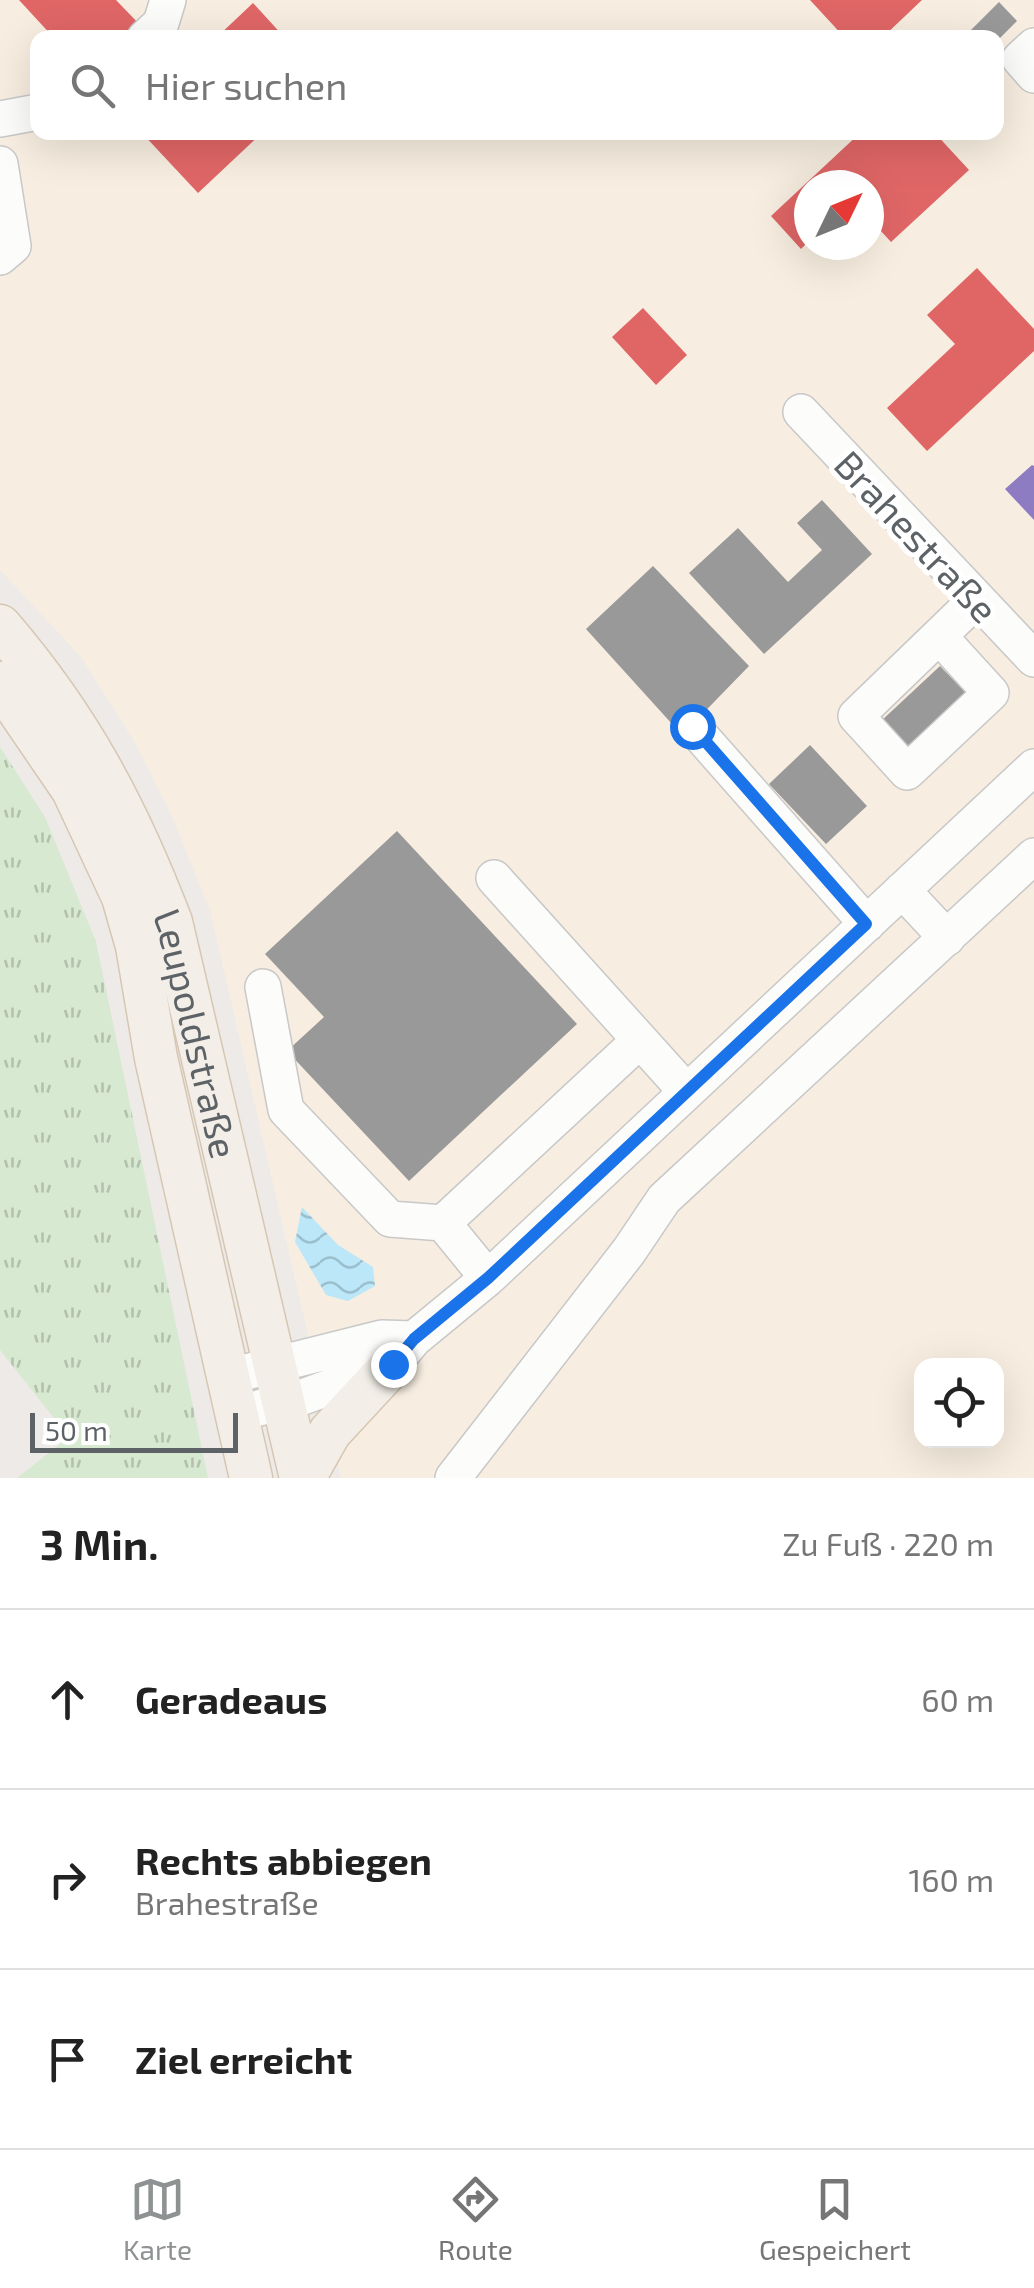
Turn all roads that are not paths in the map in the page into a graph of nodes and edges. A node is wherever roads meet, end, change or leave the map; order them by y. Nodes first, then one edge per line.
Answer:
1 (168, 0) edge
2 (154, 30) edge
3 (1034, 46) edge
4 (1034, 76) edge
5 (30, 113) edge
6 (0, 119) edge
7 (0, 164) edge
8 (0, 258) edge
9 (801, 412) dead end
10 (978, 600) junction
11 (0, 626) edge
12 (939, 636) dead end
13 (1034, 660) edge
14 (0, 683) edge
15 (692, 726) dead end
16 (1034, 768) edge
17 (1034, 856) edge
18 (494, 878) dead end
19 (902, 890) junction
20 (866, 924) junction
21 (947, 938) junction
22 (263, 987) dead end
23 (640, 1040) junction
24 (686, 1092) junction
25 (442, 1223) junction
26 (488, 1278) junction
27 (404, 1352) junction
28 (280, 1384) junction
29 (234, 1395) junction
30 (251, 1478) edge
31 (303, 1478) edge
32 (454, 1478) edge

1 - 2 street
3 - 4 street
5 - 6 street
7 - 8 street
9 - 10 street, Brahestraße
10 - 12 street
10 - 13 street, Brahestraße
11 - 28 main road, Leupoldstraße
14 - 29 main road, Leupoldstraße
15 - 20 street
16 - 19 street
17 - 21 street
18 - 23 street
19 - 20 street
19 - 21 street
20 - 24 street
21 - 32 street
22 - 25 street
23 - 24 street
23 - 25 street
24 - 26 street
25 - 26 street
26 - 27 street
27 - 28 street
27 - 31 main road
28 - 29 street
28 - 31 main road, Leupoldstraße
29 - 30 main road, Leupoldstraße

